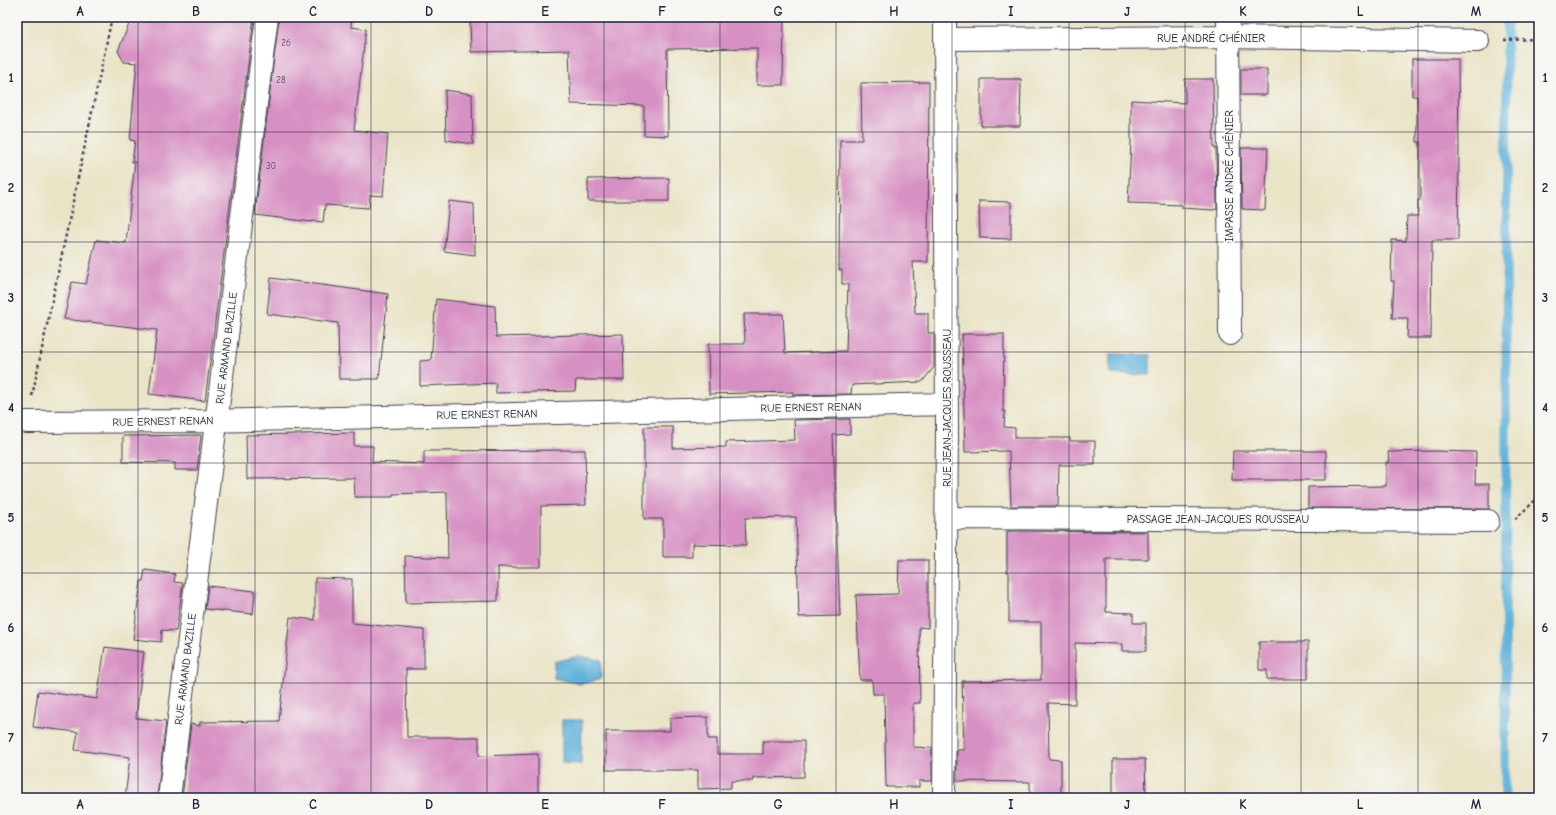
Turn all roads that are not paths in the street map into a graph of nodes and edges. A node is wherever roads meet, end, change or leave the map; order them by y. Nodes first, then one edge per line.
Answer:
1 (267, 17) edge
2 (945, 17) edge
3 (1228, 27) edge
4 (945, 39) junction
5 (1478, 41) dead end
6 (1230, 334) dead end
7 (947, 404) junction
8 (217, 420) junction
9 (27, 422) road end
10 (947, 518) junction
11 (1488, 520) dead end
12 (169, 798) edge
13 (944, 798) edge

1 - 8 street, RUE ARMAND BAZILLE
2 - 4 street, RUE JEAN-JACQUES ROUSSEAU
3 - 4 street, RUE ANDRÉ CHÉNIER
3 - 5 street, RUE ANDRÉ CHÉNIER
3 - 6 street, IMPASSE ANDRÉ CHÉNIER
4 - 7 street, RUE JEAN-JACQUES ROUSSEAU
7 - 8 street, RUE ERNEST RENAN
7 - 10 street, RUE JEAN-JACQUES ROUSSEAU
8 - 9 street, RUE ERNEST RENAN
8 - 12 street, RUE ARMAND BAZILLE
10 - 11 street, PASSAGE JEAN-JACQUES ROUSSEAU
10 - 13 street, RUE JEAN-JACQUES ROUSSEAU

